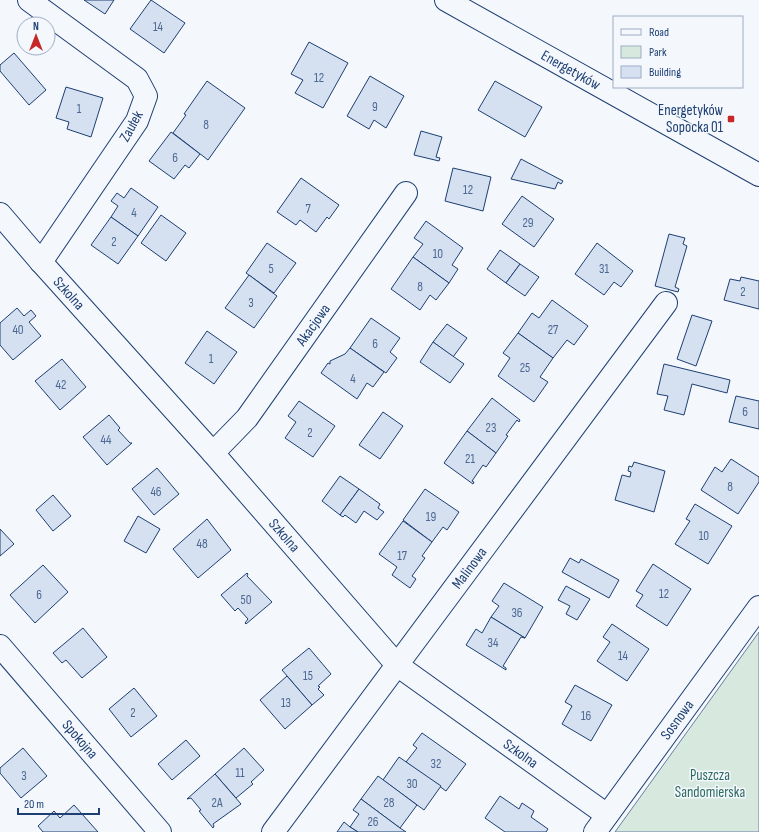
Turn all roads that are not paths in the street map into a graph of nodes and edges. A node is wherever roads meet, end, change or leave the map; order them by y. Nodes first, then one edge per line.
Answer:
1 (29, 0) edge
2 (446, 0) edge
3 (759, 175) edge
4 (406, 193) dead end
5 (0, 214) edge
6 (41, 262) junction
7 (666, 303) dead end
8 (213, 452) junction
9 (759, 607) edge
10 (0, 646) edge
11 (397, 665) junction
12 (601, 823) edge
13 (160, 832) edge
14 (273, 832) edge

1 - 6 street, Zaułek
2 - 3 street, Energetyków
4 - 8 street, Akacjowa
5 - 6 street, Szkolna
6 - 8 street, Szkolna
7 - 11 street, Malinowa
8 - 11 street, Szkolna
9 - 12 street, Sosnowa
10 - 13 street, Spokojna
11 - 12 street, Szkolna
11 - 14 street, Malinowa

